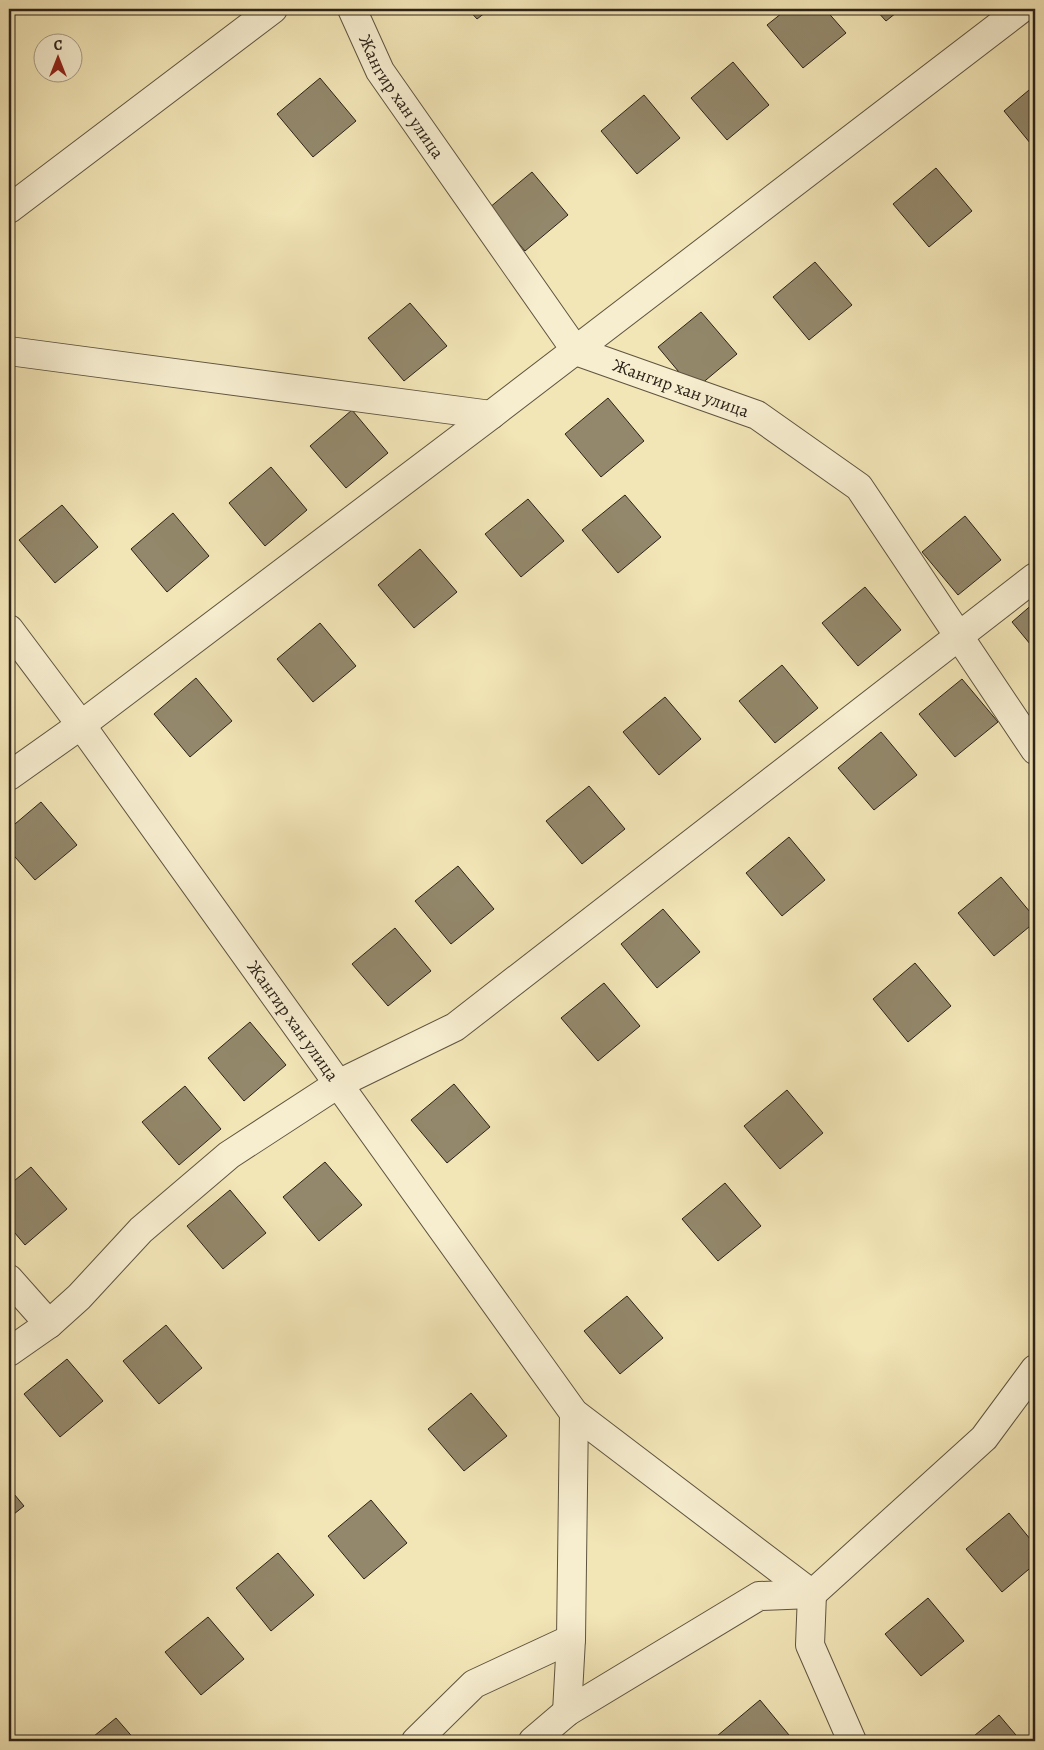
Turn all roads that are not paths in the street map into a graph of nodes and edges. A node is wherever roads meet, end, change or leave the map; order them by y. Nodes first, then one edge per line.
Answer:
1 (274, 9) edge
2 (352, 9) edge
3 (1021, 9) edge
4 (9, 209) edge
5 (9, 351) edge
6 (576, 352) junction
7 (492, 415) junction
8 (1035, 577) edge
9 (9, 629) edge
10 (958, 635) junction
11 (81, 725) junction
12 (1035, 750) edge
13 (9, 776) edge
14 (338, 1084) junction
15 (9, 1278) edge
16 (49, 1324) junction
17 (9, 1352) edge
18 (1035, 1369) edge
19 (574, 1414) junction
20 (812, 1594) junction
21 (571, 1639) junction
22 (567, 1712) junction
23 (416, 1741) edge
24 (533, 1741) edge
25 (852, 1741) edge

1 - 4 street
2 - 6 street, Жангир хан улица
3 - 6 street
5 - 7 street
6 - 7 street
6 - 10 street, Жангир хан улица
7 - 11 street
8 - 10 street
9 - 11 street, Жангир хан улица
10 - 12 street, Жангир хан улица
10 - 14 street
11 - 13 street
11 - 14 street, Жангир хан улица
14 - 16 street
14 - 19 street, Жангир хан улица
15 - 16 street
16 - 17 street
18 - 20 street
19 - 20 street, Жангир хан улица
19 - 21 street
20 - 22 street
20 - 25 street
21 - 22 street
21 - 23 street
22 - 24 street

